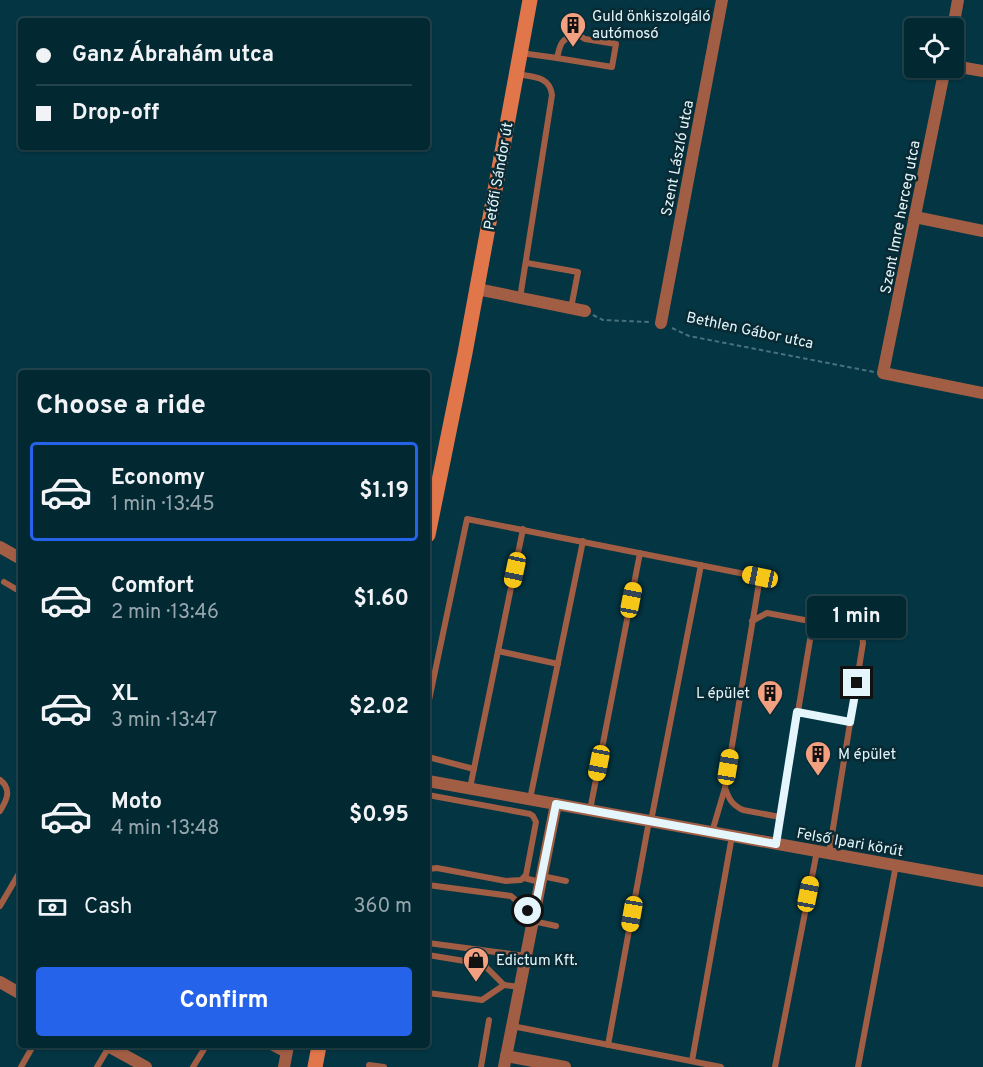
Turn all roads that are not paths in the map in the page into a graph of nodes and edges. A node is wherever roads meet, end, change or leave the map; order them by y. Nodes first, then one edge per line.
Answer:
1 (530, 0) edge
2 (722, 0) edge
3 (958, 0) edge
4 (955, 18) edge
5 (520, 53) junction
6 (557, 58) junction
7 (964, 68) edge
8 (983, 72) edge
9 (517, 74) junction
10 (943, 78) edge
11 (915, 217) junction
12 (983, 231) edge
13 (527, 263) junction
14 (477, 289) junction
15 (520, 298) junction
16 (572, 308) junction
17 (585, 311) road end
18 (661, 322) road end
19 (983, 393) edge
20 (430, 526) edge
21 (523, 529) junction
22 (583, 542) junction
23 (0, 547) edge
24 (640, 553) junction
25 (18, 558) edge
26 (701, 565) junction
27 (4, 582) dead end
28 (18, 590) edge
29 (752, 621) junction
30 (813, 622) junction
31 (498, 651) junction
32 (558, 664) junction
33 (430, 695) edge
34 (797, 712) junction
35 (850, 722) junction
36 (430, 758) edge
37 (474, 769) junction
38 (0, 780) edge
39 (430, 781) edge
40 (470, 788) junction
41 (725, 788) junction
42 (430, 795) edge
43 (530, 799) junction
44 (556, 804) junction
45 (590, 810) junction
46 (0, 811) edge
47 (780, 816) junction
48 (650, 821) junction
49 (536, 822) junction
50 (552, 826) junction
51 (712, 832) junction
52 (732, 836) junction
53 (776, 844) junction
54 (823, 852) junction
55 (896, 865) junction
56 (430, 869) edge
57 (18, 875) edge
58 (524, 878) junction
59 (541, 879) junction
60 (566, 881) dead end
61 (983, 881) edge
62 (430, 885) edge
63 (627, 891) dead end
64 (636, 893) junction
65 (0, 906) edge
66 (534, 917) junction
67 (556, 926) dead end
68 (430, 943) edge
69 (430, 955) edge
70 (526, 956) junction
71 (0, 982) edge
72 (504, 985) junction
73 (520, 987) junction
74 (18, 992) edge
75 (430, 993) edge
76 (489, 1020) dead end
77 (512, 1026) junction
78 (608, 1045) junction
79 (32, 1048) edge
80 (113, 1048) edge
81 (116, 1048) edge
82 (205, 1048) edge
83 (272, 1048) edge
84 (319, 1048) edge
85 (286, 1056) edge
86 (505, 1061) edge
87 (692, 1061) junction
88 (369, 1065) dead end
89 (21, 1067) edge
90 (97, 1067) edge
91 (146, 1067) edge
92 (193, 1067) edge
93 (315, 1067) edge
94 (384, 1067) edge
95 (481, 1067) edge
96 (565, 1067) edge
97 (721, 1067) edge
98 (775, 1067) edge
99 (858, 1067) edge

1 - 5 main road, Petőfi Sándor út
2 - 18 street, Szent László utca
3 - 4 street
5 - 6 lane
5 - 9 main road, Petőfi Sándor út
6 - 6 lane
7 - 8 street
9 - 13 lane
9 - 14 main road, Petőfi Sándor út
10 - 11 street, Szent Imre herceg utca
11 - 12 street
11 - 19 street, Szent Imre herceg utca
13 - 15 lane
13 - 16 lane
14 - 15 street
14 - 20 main road, Petőfi Sándor út
15 - 16 street
16 - 17 street
21 - 22 lane
21 - 31 lane
21 - 33 lane
22 - 24 lane
22 - 32 lane
23 - 25 street
24 - 26 lane
24 - 45 lane
26 - 29 lane
26 - 48 lane
27 - 28 lane
29 - 30 lane
29 - 41 lane
30 - 34 lane
30 - 35 lane
31 - 32 lane
31 - 37 lane
32 - 43 lane
34 - 35 lane
34 - 47 lane
35 - 54 lane
36 - 37 lane
37 - 40 lane
38 - 46 lane
39 - 40 street, Felső Ipari körút
40 - 43 street, Felső Ipari körút
41 - 47 lane
41 - 51 lane
42 - 49 lane
43 - 44 street, Felső Ipari körút
44 - 45 street, Felső Ipari körút
44 - 50 street
45 - 48 street, Felső Ipari körút
47 - 53 lane
48 - 51 street, Felső Ipari körút
48 - 64 lane
49 - 50 lane
49 - 58 lane
50 - 59 street
51 - 52 street, Felső Ipari körút
52 - 53 street, Felső Ipari körút
52 - 87 lane
53 - 54 street, Felső Ipari körút
54 - 55 street, Felső Ipari körút
54 - 98 lane
55 - 61 street, Felső Ipari körút
55 - 99 lane
56 - 58 lane
57 - 65 lane
58 - 59 lane
59 - 60 lane
59 - 66 street
62 - 66 lane
63 - 64 lane
64 - 78 lane
66 - 67 lane
66 - 70 street
68 - 70 lane
69 - 72 lane
70 - 73 street
71 - 74 street
72 - 73 lane
72 - 75 lane
73 - 77 street
76 - 95 lane
77 - 78 lane
77 - 86 street
78 - 87 lane
79 - 89 lane
80 - 90 lane
81 - 91 street
82 - 92 lane
83 - 85 lane
84 - 93 main road
86 - 96 street
87 - 97 lane
88 - 94 lane

